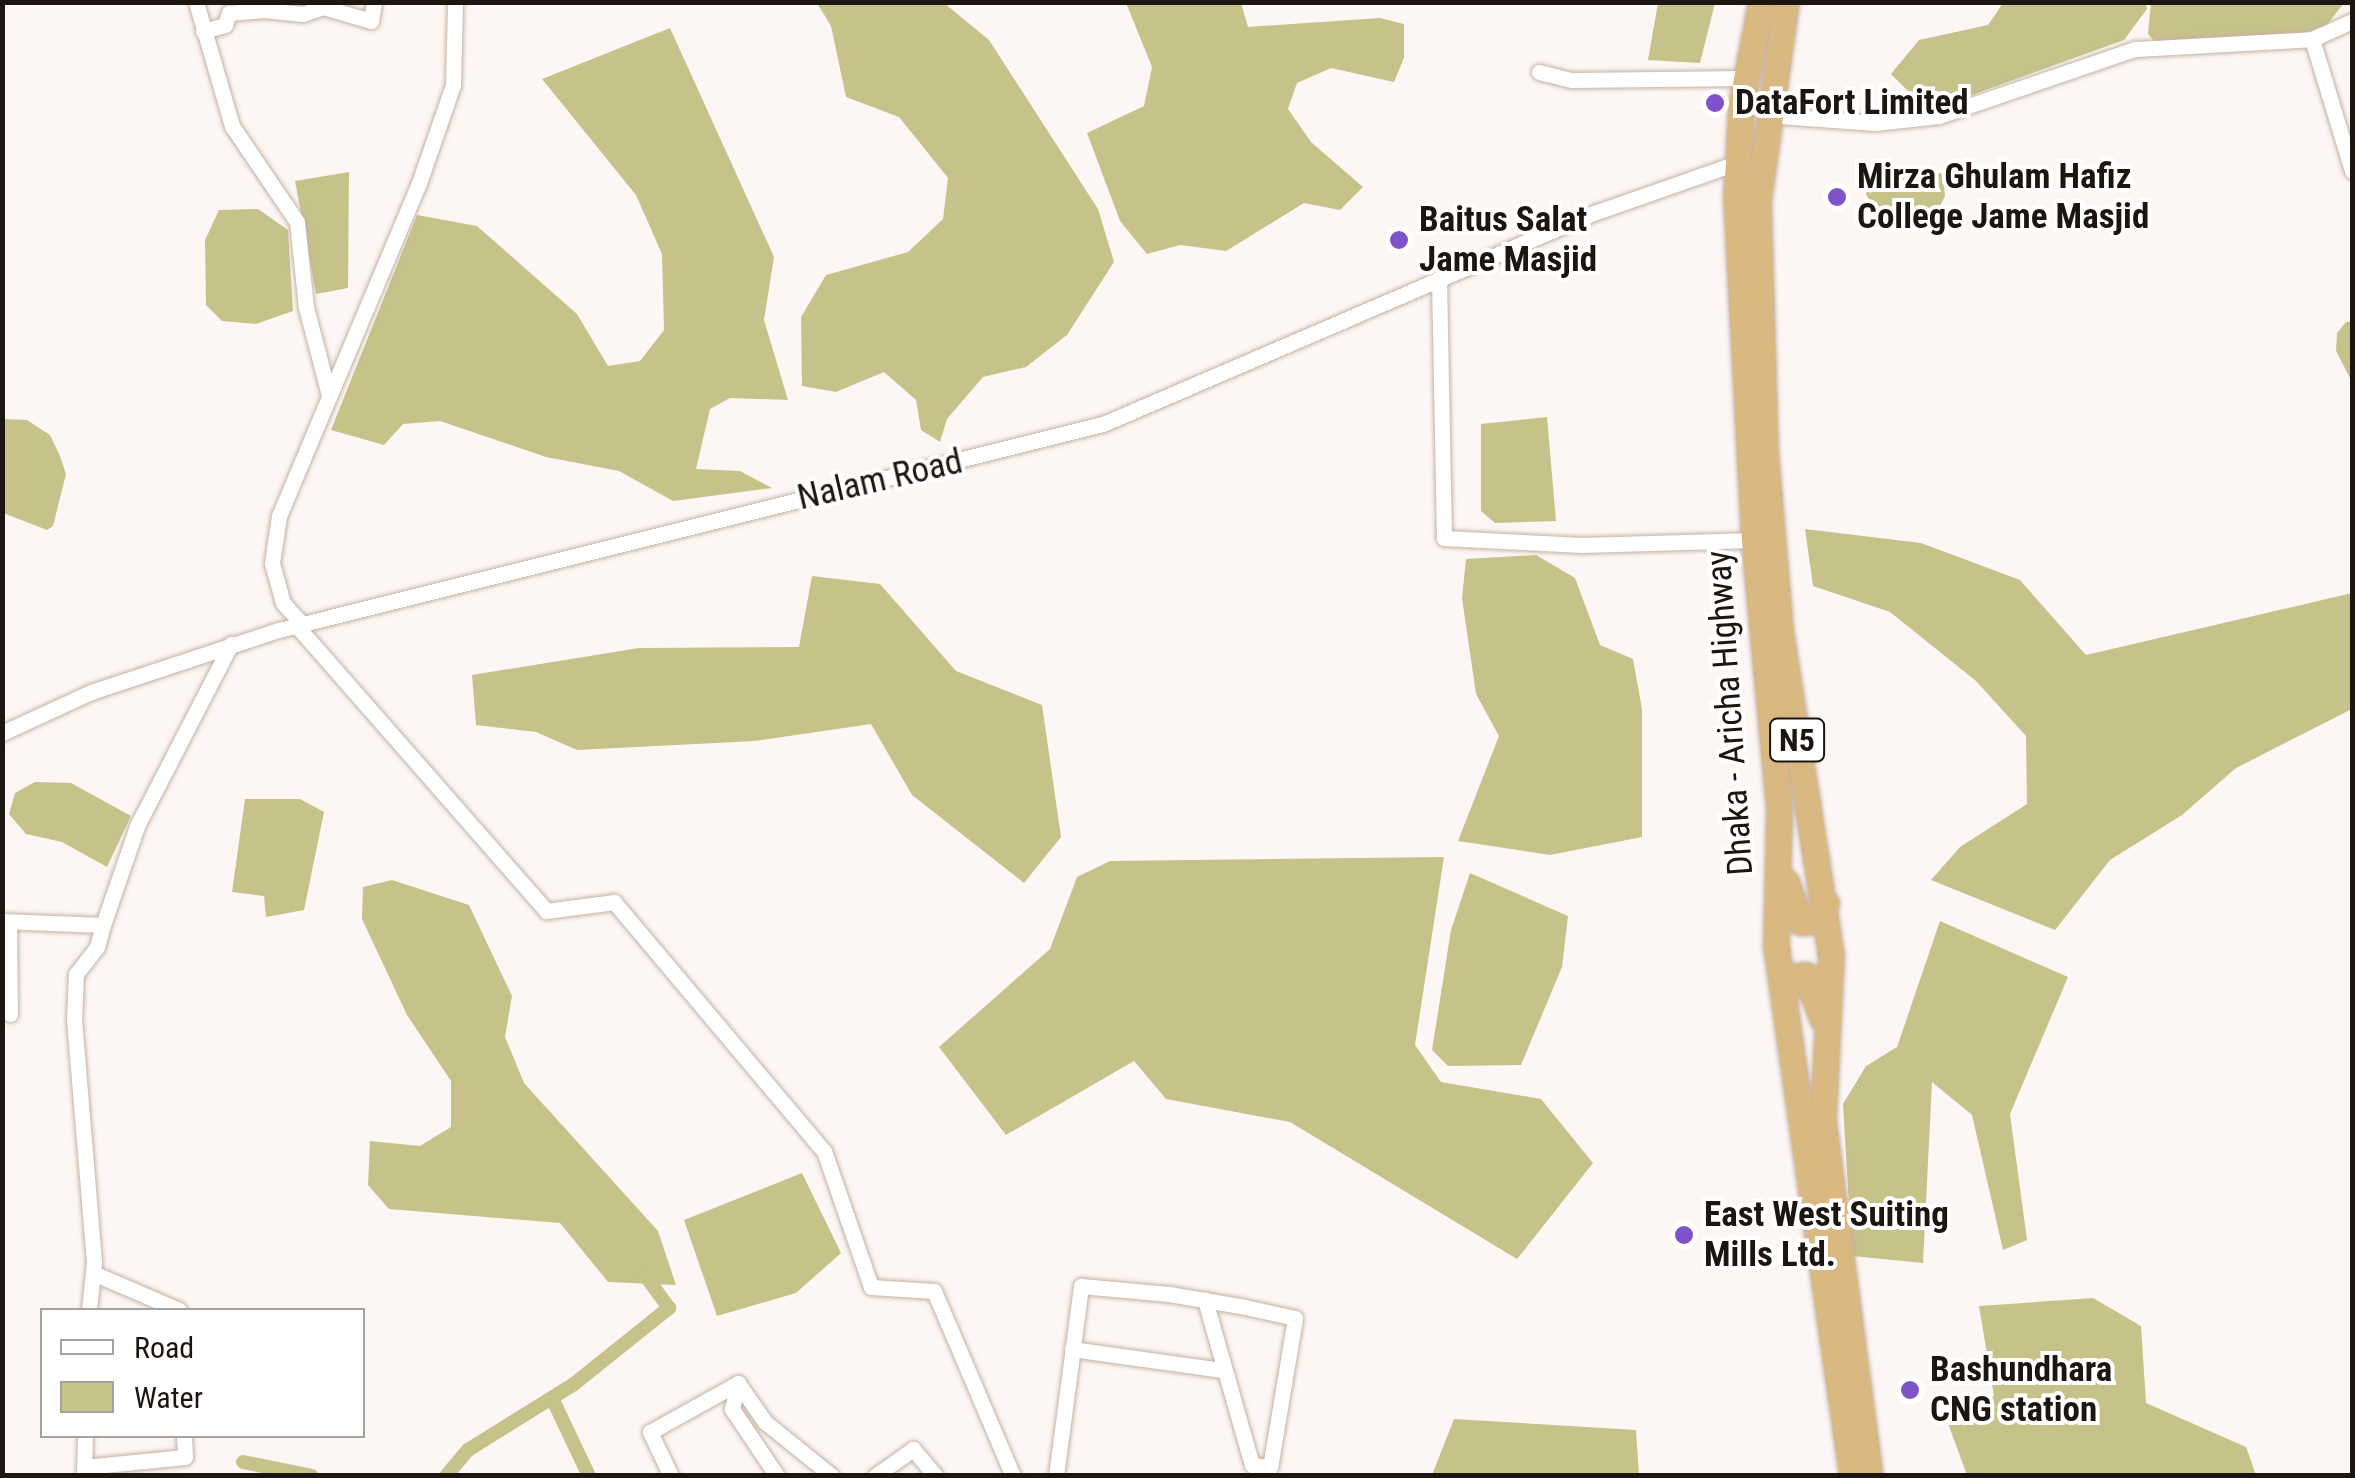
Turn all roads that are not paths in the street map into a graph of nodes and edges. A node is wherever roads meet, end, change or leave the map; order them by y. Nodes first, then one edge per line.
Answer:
1 (196, 2) edge
2 (374, 2) edge
3 (456, 2) edge
4 (1761, 2) edge
5 (1786, 2) edge
6 (2352, 20) edge
7 (203, 30) junction
8 (2312, 38) junction
9 (1539, 72) dead end
10 (1745, 78) junction
11 (1766, 114) junction
12 (1737, 163) junction
13 (2352, 171) edge
14 (1439, 278) junction
15 (329, 395) junction
16 (1754, 540) junction
17 (299, 624) junction
18 (231, 644) junction
19 (2, 733) edge
20 (1780, 847) junction
21 (1826, 904) junction
22 (6, 922) edge
23 (103, 924) junction
24 (1784, 1002) junction
25 (10, 1014) dead end
26 (1828, 1046) junction
27 (92, 1273) junction
28 (1205, 1300) junction
29 (90, 1308) edge
30 (174, 1308) edge
31 (1072, 1349) junction
32 (1221, 1370) junction
33 (738, 1383) junction
34 (85, 1438) edge
35 (184, 1438) edge
36 (84, 1471) edge
37 (671, 1476) edge
38 (777, 1476) edge
39 (832, 1476) edge
40 (875, 1476) edge
41 (936, 1476) edge
42 (1013, 1476) edge
43 (1056, 1476) edge
44 (1852, 1476) edge
45 (1870, 1476) edge

1 - 7 street
2 - 7 street
3 - 15 street
4 - 10 highway, Dhaka - Aricha Highway / N5
5 - 11 highway, N5
6 - 8 street
7 - 15 street
8 - 11 street
8 - 13 street
9 - 10 street
10 - 12 highway, Dhaka - Aricha Highway / N5
11 - 21 highway, N5
12 - 14 street, Nalam Road
12 - 16 highway, Dhaka - Aricha Highway / N5
14 - 16 street
14 - 17 street, Nalam Road
15 - 17 street
16 - 20 highway, Dhaka - Aricha Highway / N5
17 - 18 street, Nalam Road
17 - 42 street
18 - 19 street, Nalam Road
18 - 23 street
20 - 21 highway
20 - 24 highway, Dhaka - Aricha Highway / N5
21 - 26 highway, N5
22 - 23 street
22 - 25 street
23 - 27 street
24 - 26 highway
24 - 44 highway, Dhaka - Aricha Highway / N5
26 - 45 highway, N5
27 - 29 street
27 - 30 street
28 - 31 street
28 - 32 street
28 - 32 street
31 - 32 street
31 - 43 street
33 - 37 street
33 - 38 street
33 - 39 street
34 - 36 street
35 - 36 street
40 - 41 street

